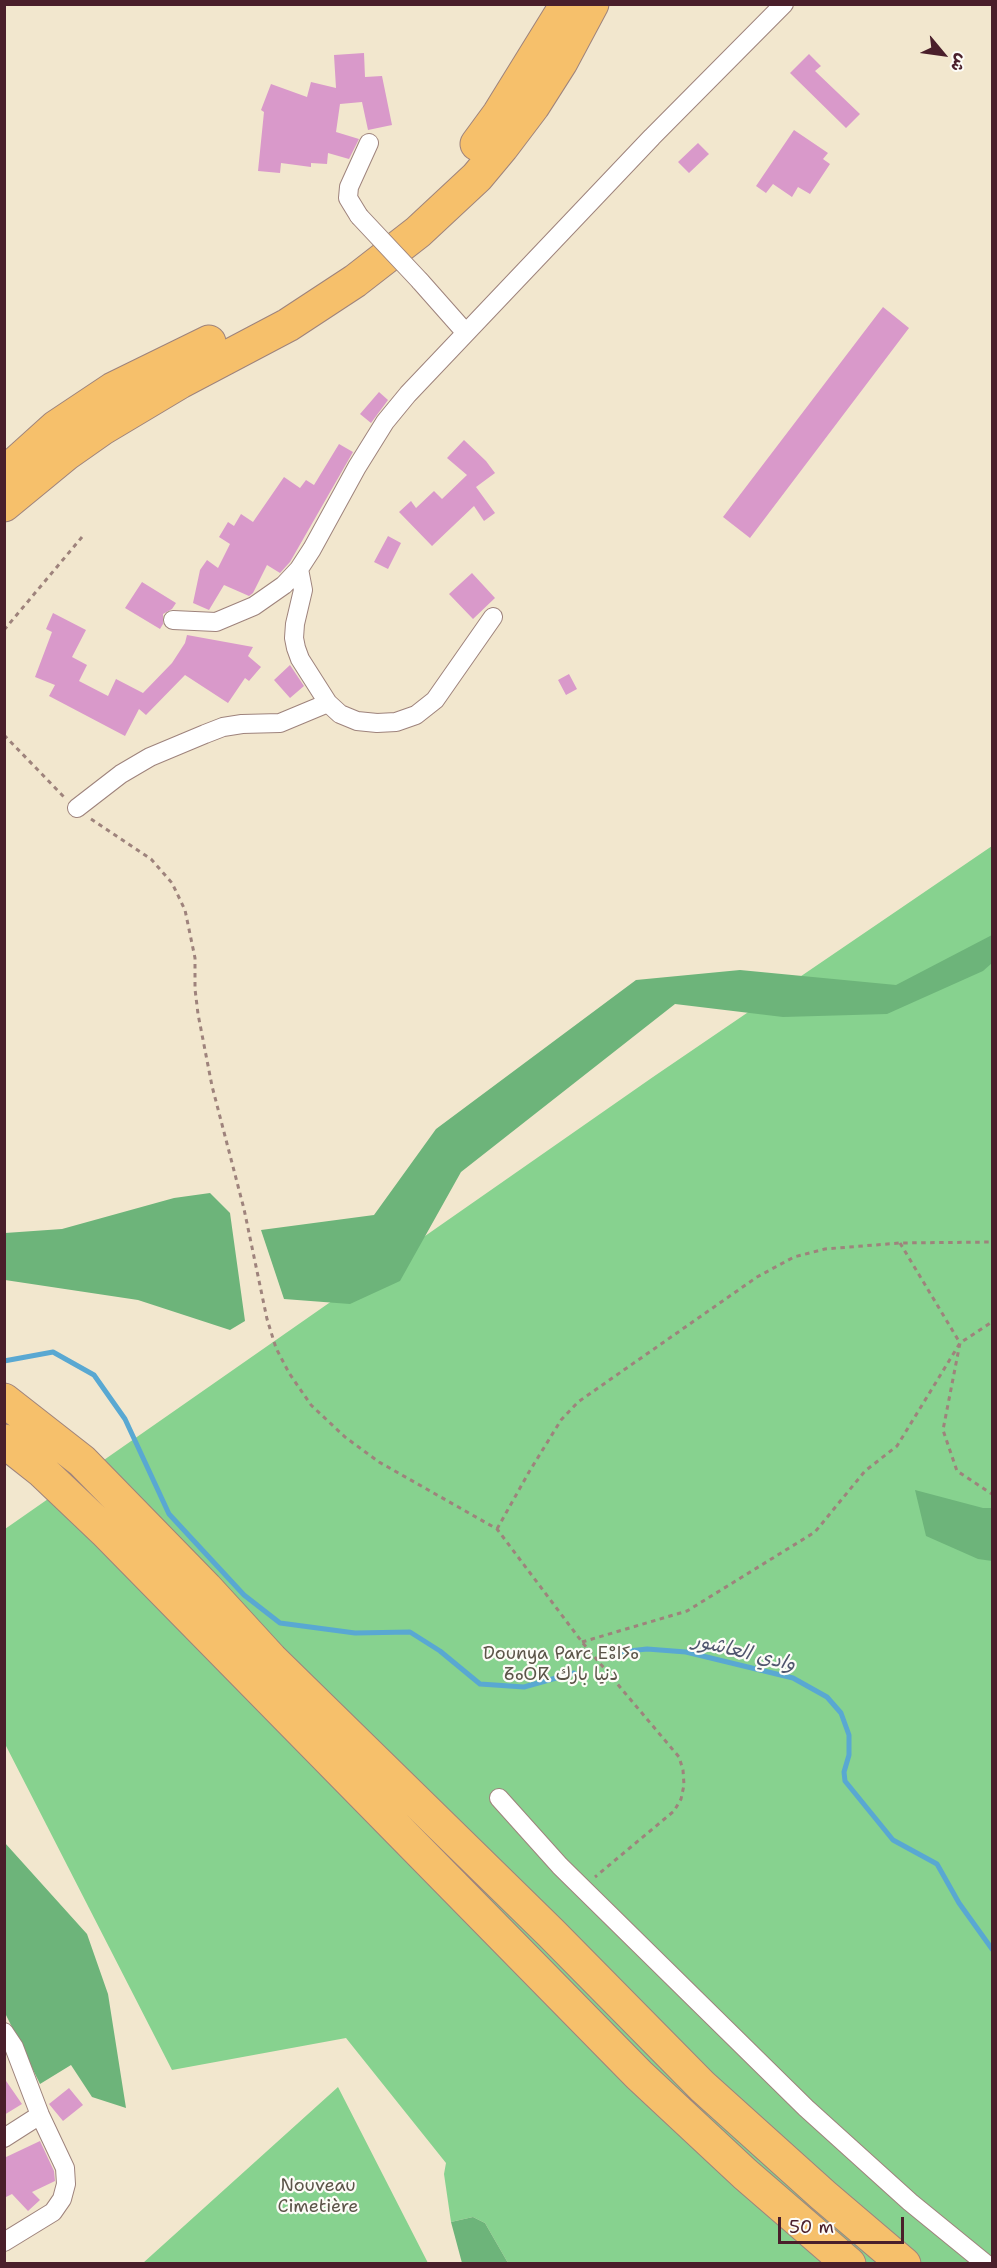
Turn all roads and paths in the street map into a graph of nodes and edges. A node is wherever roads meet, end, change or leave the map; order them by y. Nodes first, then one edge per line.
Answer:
1 (567, 4) edge
2 (592, 4) edge
3 (784, 4) edge
4 (369, 143) dead end
5 (466, 333) junction
6 (4, 474) edge
7 (4, 506) edge
8 (82, 537) dead end
9 (299, 569) junction
10 (493, 617) dead end
11 (173, 620) dead end
12 (4, 630) edge
13 (328, 703) junction
14 (4, 735) edge
15 (77, 808) junction
16 (993, 1242) edge
17 (900, 1243) junction
18 (993, 1322) edge
19 (960, 1343) junction
20 (4, 1400) edge
21 (4, 1441) edge
22 (993, 1494) edge
23 (497, 1529) junction
24 (582, 1642) junction
25 (499, 1798) dead end
26 (582, 1888) junction
27 (4, 2032) edge
28 (40, 2115) junction
29 (4, 2138) edge
30 (4, 2242) edge
31 (849, 2264) edge
32 (904, 2264) edge
33 (986, 2264) edge

1 - 6 highway
2 - 7 highway
3 - 5 street
4 - 5 street, bridge
5 - 9 street
8 - 12 path
9 - 11 street
9 - 13 street
10 - 13 street
13 - 15 street
14 - 15 path
15 - 23 path
16 - 17 path
17 - 19 path
17 - 23 path
18 - 19 path
19 - 22 path
19 - 24 path
20 - 32 highway
21 - 31 highway
23 - 24 path
24 - 26 path
25 - 26 street
26 - 33 street
27 - 28 street
28 - 29 street
28 - 30 street

